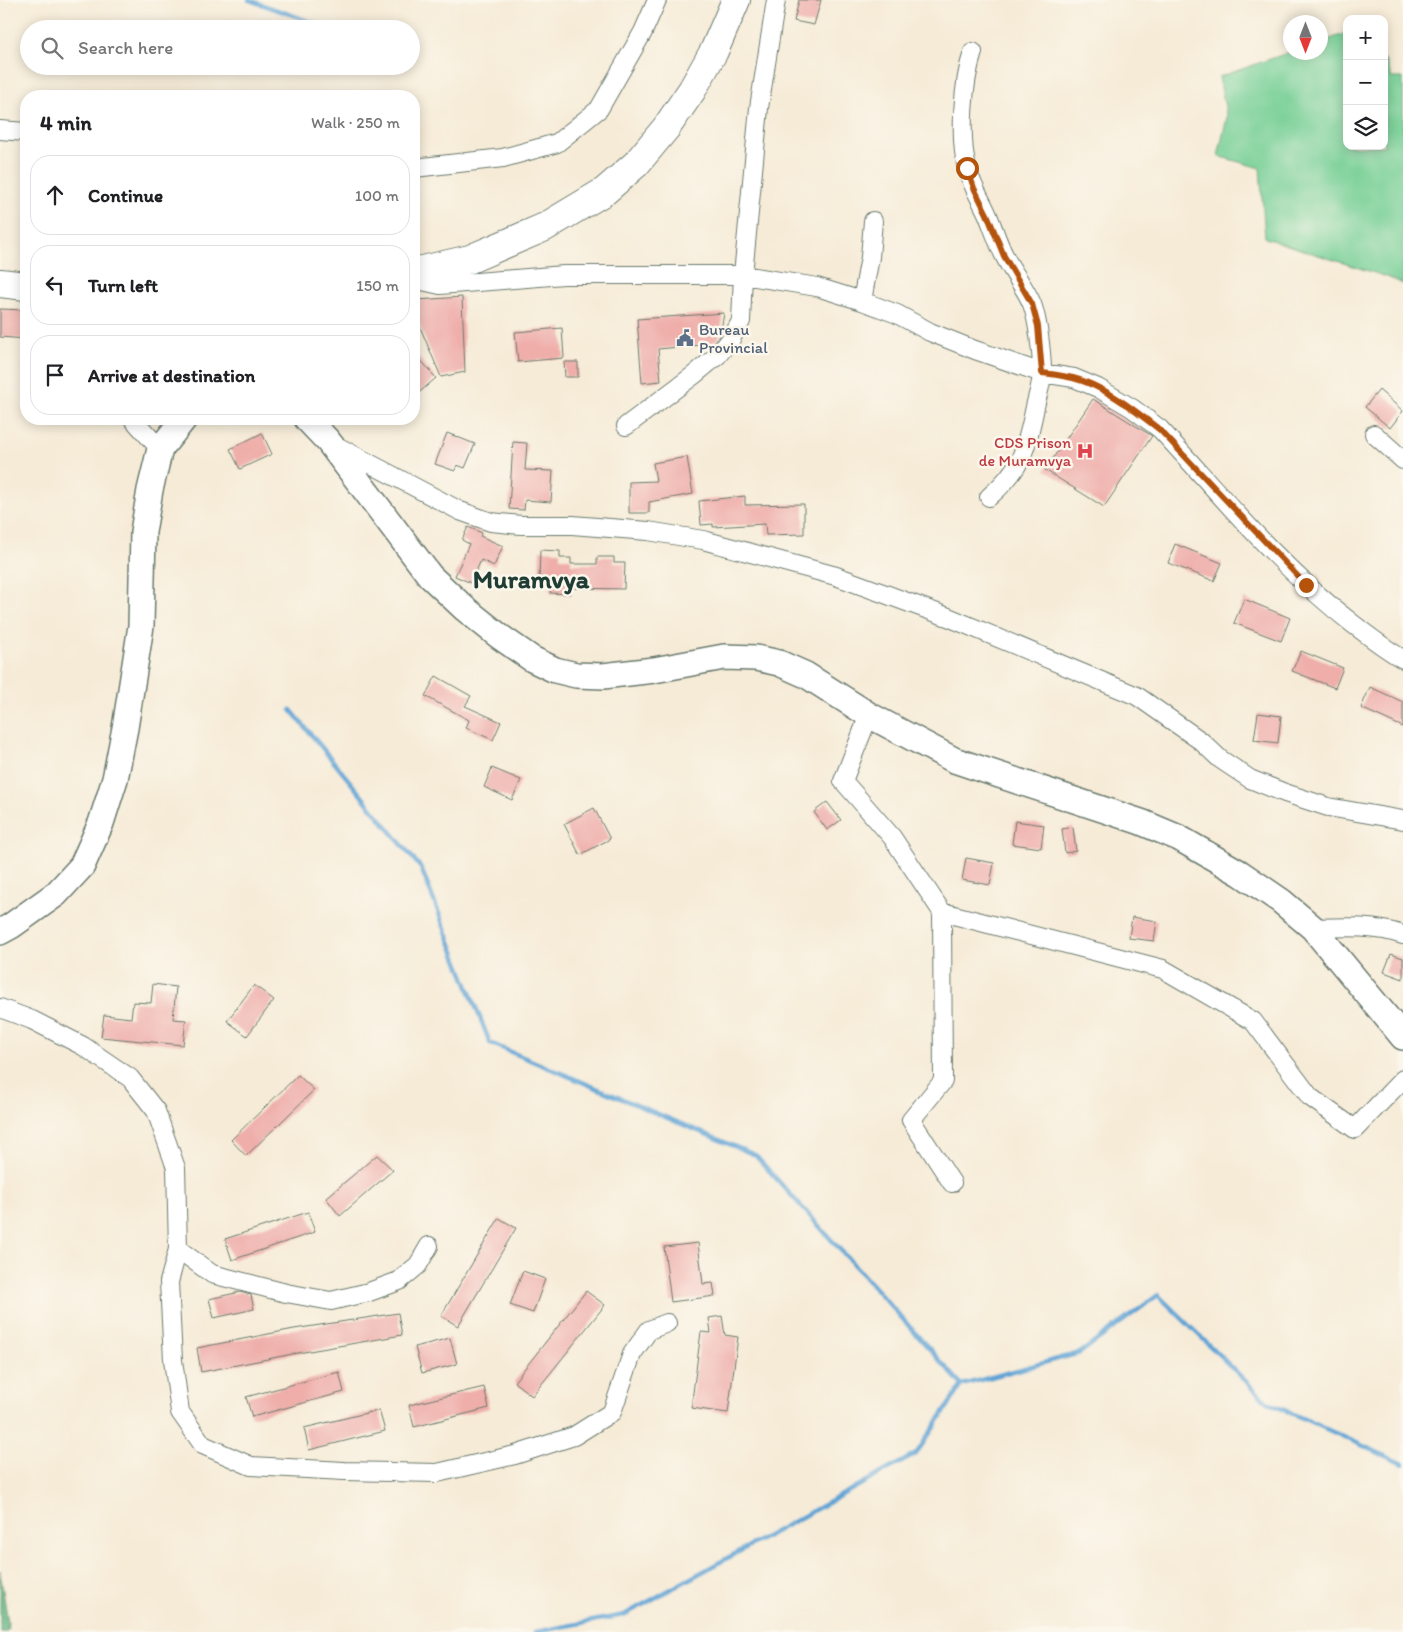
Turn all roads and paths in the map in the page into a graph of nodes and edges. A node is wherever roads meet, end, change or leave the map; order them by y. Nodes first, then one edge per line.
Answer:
1 (656, 0) edge
2 (736, 0) edge
3 (776, 0) edge
4 (973, 52) dead end
5 (0, 130) edge
6 (20, 132) edge
7 (420, 167) edge
8 (873, 222) dead end
9 (420, 271) edge
10 (743, 275) junction
11 (420, 280) edge
12 (0, 283) edge
13 (20, 285) edge
14 (862, 301) junction
15 (1042, 373) junction
16 (139, 425) edge
17 (179, 425) edge
18 (313, 425) edge
19 (626, 426) dead end
20 (1374, 434) dead end
21 (328, 441) junction
22 (160, 449) junction
23 (1403, 460) edge
24 (989, 497) dead end
25 (1403, 658) edge
26 (869, 715) junction
27 (1403, 820) edge
28 (942, 912) junction
29 (1313, 928) junction
30 (0, 932) edge
31 (1403, 934) edge
32 (0, 1008) edge
33 (1403, 1037) edge
34 (1403, 1079) edge
35 (952, 1183) dead end
36 (429, 1246) dead end
37 (178, 1249) junction
38 (667, 1323) dead end

1 - 7 street
2 - 9 main road
3 - 10 street
4 - 15 street
5 - 6 street
8 - 14 street
10 - 11 street
10 - 14 street
10 - 19 street
12 - 13 main road
14 - 15 street
15 - 24 street
15 - 25 street
16 - 22 street
17 - 22 main road
18 - 21 main road
20 - 23 street
21 - 26 main road
21 - 27 street
22 - 30 main road
26 - 28 street
26 - 29 main road
28 - 34 street
28 - 35 street
29 - 31 street
29 - 33 main road
32 - 37 street
36 - 37 street
37 - 38 street

